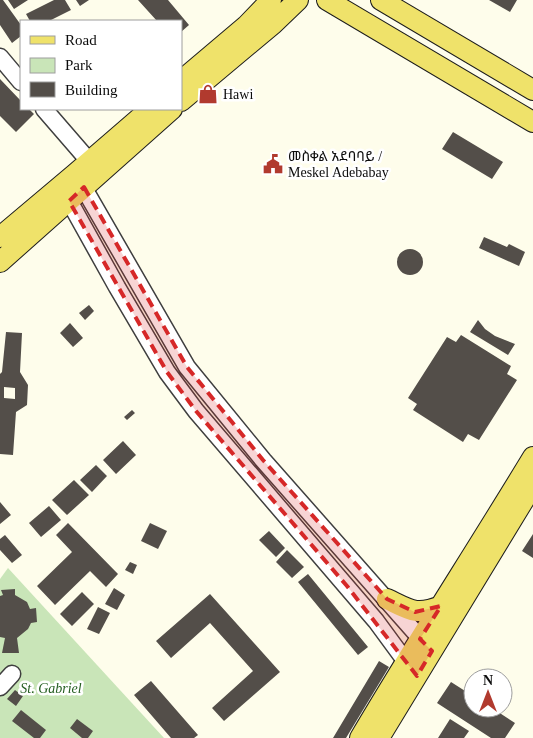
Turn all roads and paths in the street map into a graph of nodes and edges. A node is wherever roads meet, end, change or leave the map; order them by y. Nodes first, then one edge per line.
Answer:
1 (271, 0) edge
2 (298, 0) edge
3 (327, 0) edge
4 (381, 0) edge
5 (0, 58) edge
6 (182, 80) edge
7 (20, 81) edge
8 (533, 90) edge
9 (182, 100) edge
10 (44, 110) edge
11 (149, 110) edge
12 (171, 110) edge
13 (533, 122) edge
14 (76, 182) junction
15 (0, 237) edge
16 (0, 262) edge
17 (533, 457) edge
18 (533, 485) edge
19 (387, 600) junction
20 (441, 606) junction
21 (426, 645) junction
22 (411, 669) junction
23 (12, 674) dead end
24 (0, 687) edge
25 (360, 738) edge
26 (379, 738) edge

1 - 6 main road
2 - 9 main road
3 - 13 main road
4 - 8 main road
5 - 7 street
10 - 14 street
11 - 14 main road
12 - 14 main road
14 - 15 main road
14 - 16 main road
14 - 19 street
14 - 22 street
17 - 20 main road
18 - 21 main road
19 - 20 main road
19 - 21 street
20 - 21 main road
21 - 22 main road
22 - 25 main road
22 - 26 main road
23 - 24 street

